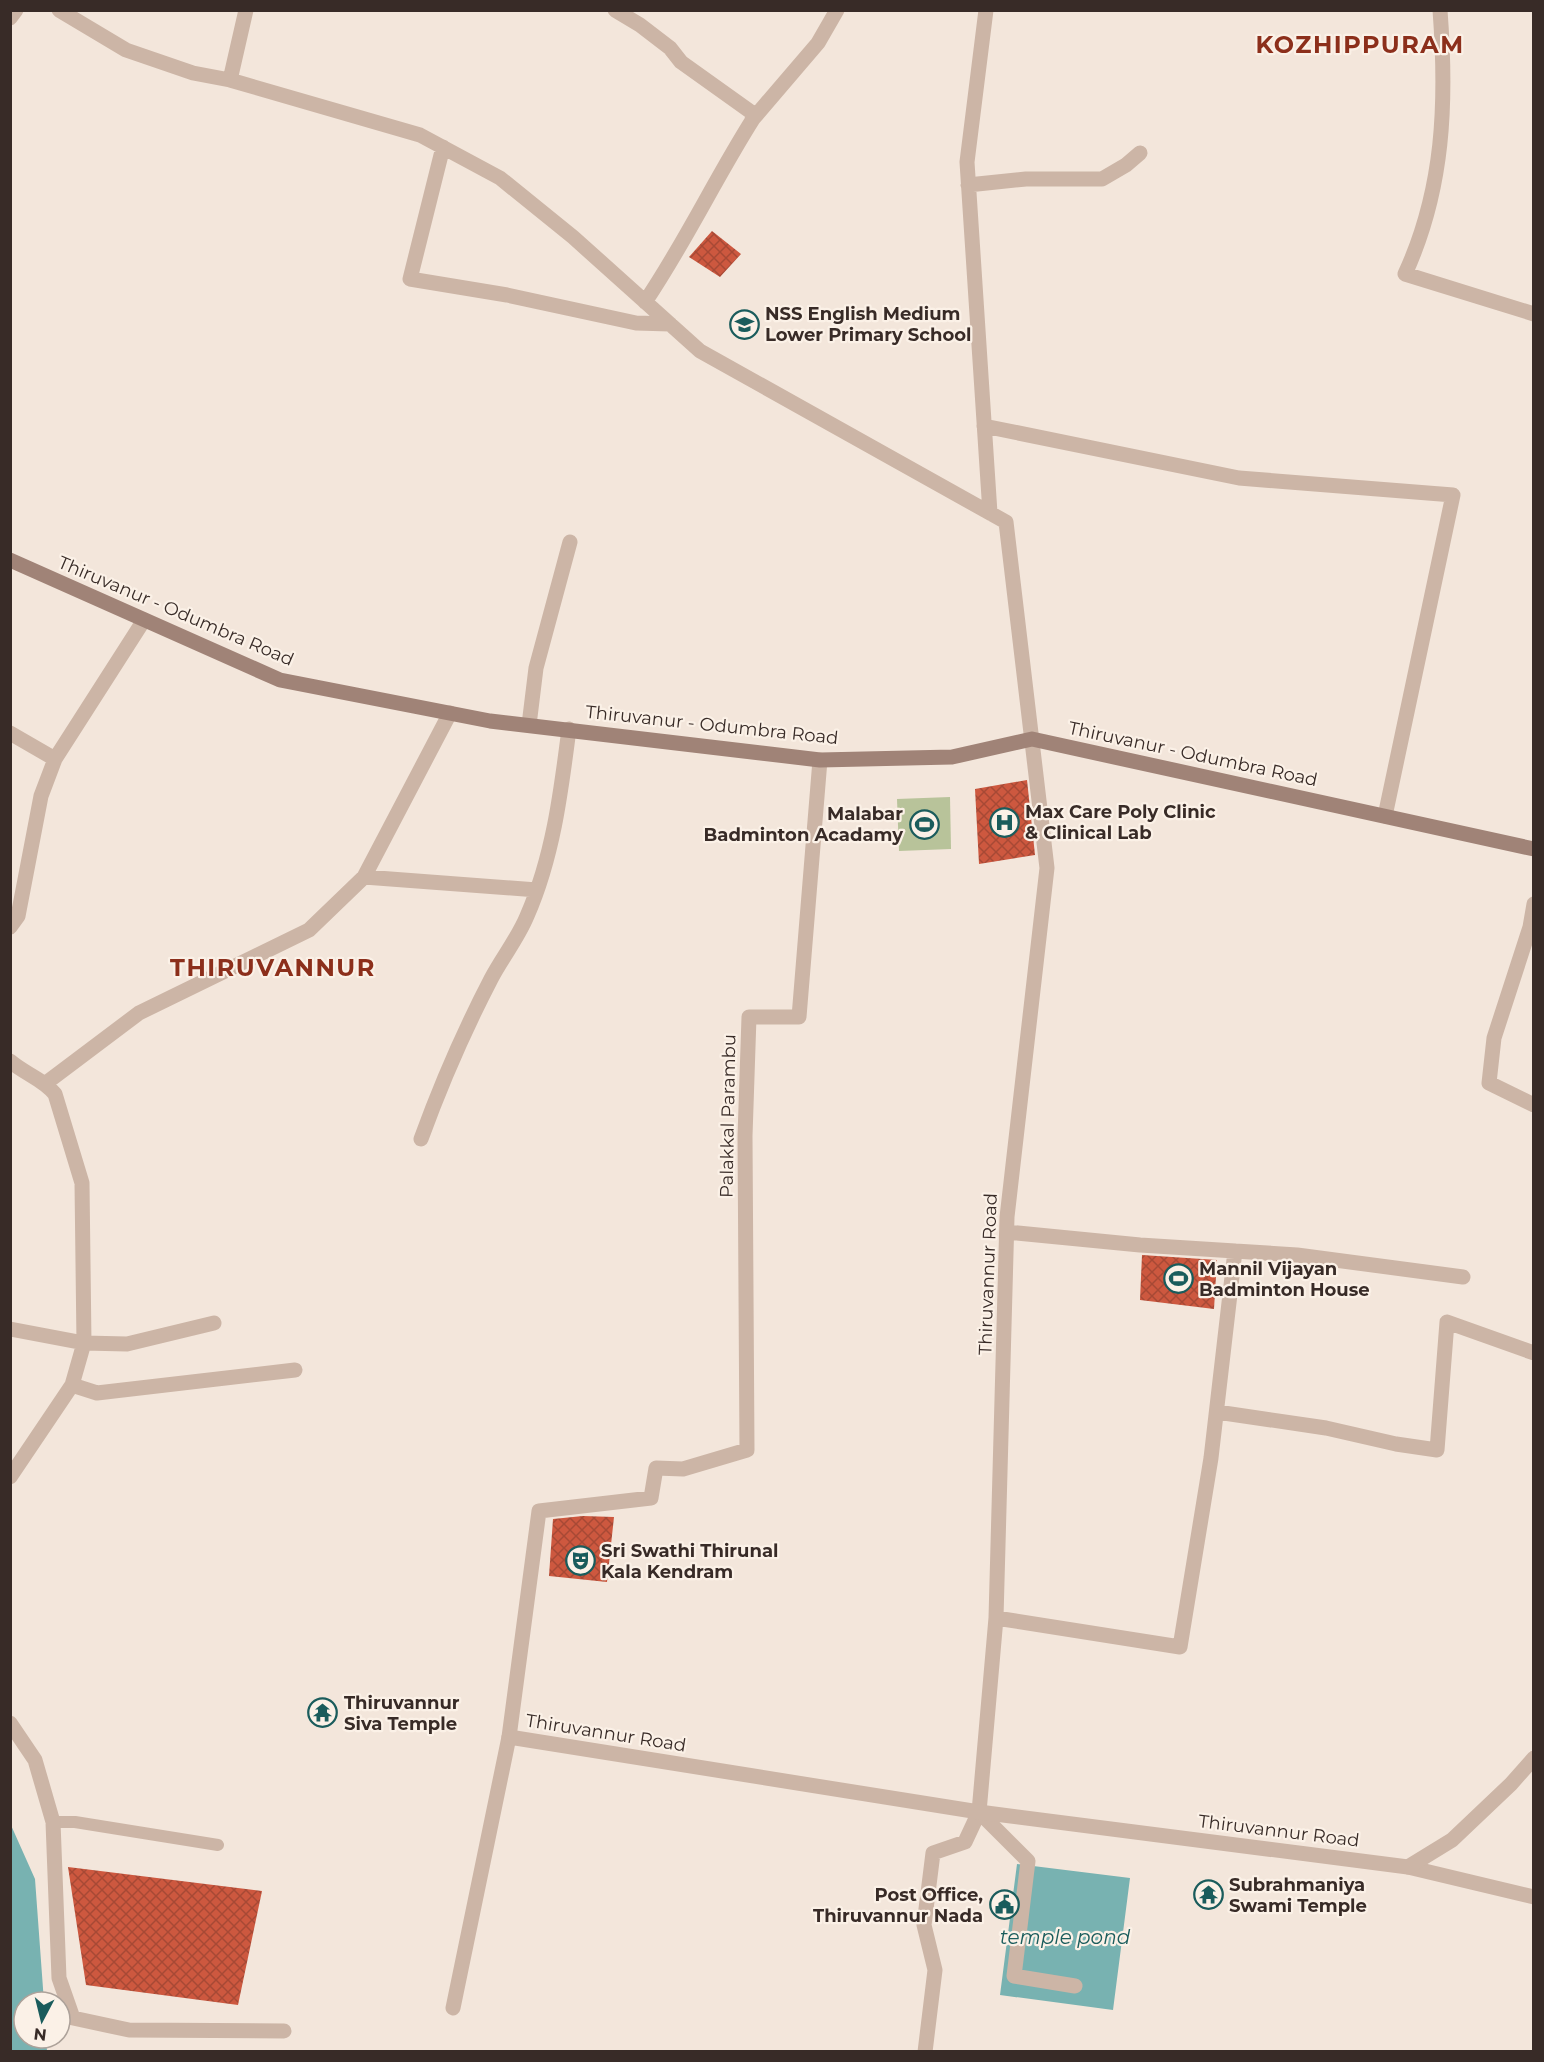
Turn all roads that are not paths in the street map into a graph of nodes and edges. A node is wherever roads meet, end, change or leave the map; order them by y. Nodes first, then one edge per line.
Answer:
1 (16, 10) edge
2 (59, 10) edge
3 (246, 10) edge
4 (615, 10) edge
5 (837, 10) edge
6 (986, 10) edge
7 (1440, 10) edge
8 (10, 18) edge
9 (642, 18) edge
10 (230, 80) junction
11 (753, 119) junction
12 (443, 147) junction
13 (1140, 153) dead end
14 (968, 184) junction
15 (645, 302) junction
16 (1533, 314) edge
17 (670, 324) junction
18 (984, 426) junction
19 (990, 513) junction
20 (570, 542) dead end
21 (10, 560) edge
22 (144, 620) junction
23 (450, 713) junction
24 (529, 725) junction
25 (569, 729) junction
26 (10, 733) edge
27 (1032, 739) junction
28 (56, 759) junction
29 (820, 760) junction
30 (1385, 816) junction
31 (1533, 849) edge
32 (364, 877) junction
33 (537, 890) junction
34 (1533, 904) edge
35 (10, 927) edge
36 (10, 1061) edge
37 (46, 1083) junction
38 (1533, 1105) edge
39 (421, 1139) dead end
40 (1007, 1232) junction
41 (1235, 1251) junction
42 (1463, 1277) dead end
43 (214, 1323) dead end
44 (10, 1329) edge
45 (84, 1343) junction
46 (1533, 1353) edge
47 (295, 1370) dead end
48 (72, 1385) junction
49 (1217, 1412) junction
50 (747, 1450) joint
51 (10, 1478) edge
52 (996, 1618) junction
53 (10, 1723) edge
54 (509, 1737) junction
55 (1533, 1758) edge
56 (979, 1812) junction
57 (53, 1822) junction
58 (218, 1845) dead end
59 (1408, 1867) junction
60 (1533, 1898) edge
61 (1075, 1986) dead end
62 (453, 2007) dead end
63 (284, 2031) dead end
64 (925, 2052) edge

1 - 8 street
2 - 10 street
3 - 10 street
4 - 9 street
5 - 11 street
6 - 14 street
7 - 16 street
9 - 11 street
10 - 12 street
11 - 15 street
12 - 15 street
12 - 17 street
13 - 14 street
14 - 18 street
15 - 17 street
17 - 19 street
18 - 19 street
18 - 30 street
19 - 27 street, Thiruvannur Road
20 - 24 street
21 - 22 main road, Thiruvanur - Odumbra Road
22 - 23 main road, Thiruvanur - Odumbra Road
22 - 28 street
23 - 24 main road, Thiruvanur - Odumbra Road
23 - 32 street
24 - 25 main road, Thiruvanur - Odumbra Road
25 - 29 main road, Thiruvanur - Odumbra Road
25 - 33 street
26 - 28 street
27 - 29 main road, Thiruvanur - Odumbra Road
27 - 30 main road, Thiruvanur - Odumbra Road
27 - 40 street, Thiruvannur Road
28 - 35 street
29 - 50 street, Palakkal Parambu
30 - 31 main road, Thiruvanur - Odumbra Road
32 - 33 street
32 - 37 street
33 - 39 street
34 - 38 street
36 - 37 street
37 - 45 street
40 - 41 street
40 - 52 street, Thiruvannur Road
41 - 42 street
41 - 49 street
43 - 45 street
44 - 45 street
45 - 48 street
46 - 49 street
47 - 48 street
48 - 51 street
49 - 52 street
50 - 54 street, Thiruvannur Road
52 - 56 street, Thiruvannur Road
53 - 57 street
54 - 56 street, Thiruvannur Road
54 - 62 street
55 - 59 street
56 - 59 street, Thiruvannur Road
56 - 61 street
56 - 64 street
57 - 58 lane
57 - 63 street
59 - 60 street, Thiruvannur Road

